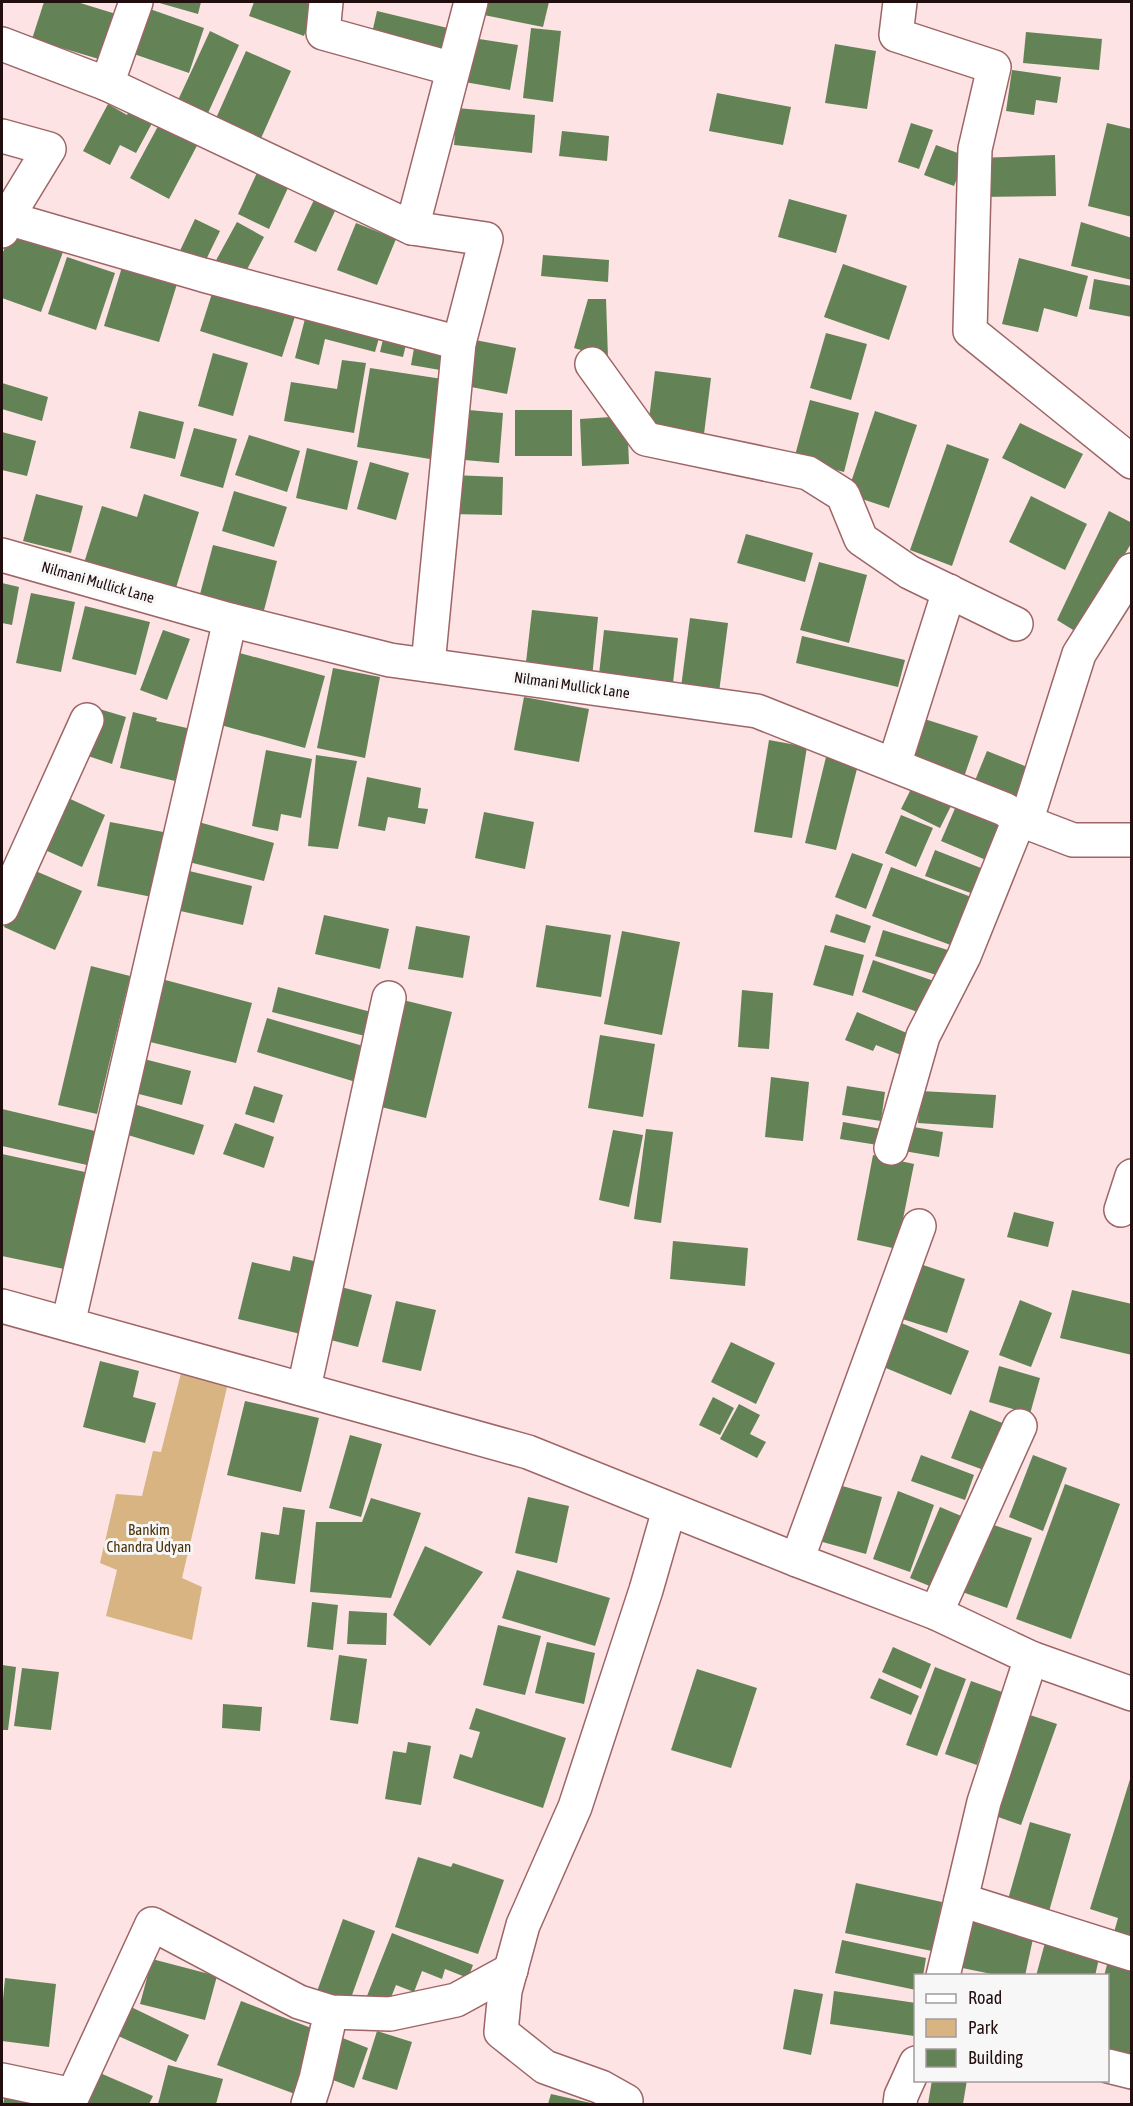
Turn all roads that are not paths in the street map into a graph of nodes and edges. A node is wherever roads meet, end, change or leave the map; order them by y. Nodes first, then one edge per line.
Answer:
1 (135, 2) edge
2 (326, 2) edge
3 (471, 2) edge
4 (900, 2) edge
5 (2, 44) edge
6 (453, 69) junction
7 (107, 84) junction
8 (2, 136) edge
9 (4, 225) edge
10 (412, 228) junction
11 (459, 343) junction
12 (592, 364) dead end
13 (1131, 462) edge
14 (2, 555) edge
15 (1131, 570) edge
16 (949, 591) junction
17 (230, 620) junction
18 (1016, 624) dead end
19 (428, 665) junction
20 (87, 720) dead end
21 (894, 765) junction
22 (1023, 819) junction
23 (1131, 840) edge
24 (2, 908) edge
25 (389, 998) dead end
26 (891, 1148) dead end
27 (1131, 1176) edge
28 (1121, 1210) dead end
29 (919, 1226) dead end
30 (2, 1306) edge
31 (68, 1324) junction
32 (304, 1388) junction
33 (1020, 1426) dead end
34 (669, 1509) junction
35 (797, 1560) junction
36 (936, 1613) junction
37 (1031, 1658) junction
38 (1131, 1694) edge
39 (961, 1900) junction
40 (1131, 1954) edge
41 (511, 1970) junction
42 (943, 1974) edge
43 (331, 2012) junction
44 (914, 2065) edge
45 (1109, 2067) edge
46 (1131, 2072) edge
47 (2, 2080) edge
48 (308, 2104) edge
49 (625, 2104) edge
50 (900, 2104) edge

1 - 7 street
2 - 6 street
3 - 6 street
4 - 13 street
5 - 7 street
6 - 10 street
7 - 10 street
8 - 9 street
9 - 11 street
10 - 11 street
11 - 19 street
12 - 16 street
14 - 17 street, Nilmani Mullick Lane
15 - 22 street
16 - 18 street
16 - 21 street
17 - 19 street, Nilmani Mullick Lane
17 - 31 street
19 - 21 street, Nilmani Mullick Lane
20 - 24 street
21 - 22 street, Nilmani Mullick Lane
22 - 23 street, Nilmani Mullick Lane
22 - 26 street
25 - 32 street
27 - 28 street
29 - 35 street
30 - 31 street
31 - 32 street
32 - 34 street
33 - 36 street
34 - 35 street
34 - 41 street
35 - 36 street
36 - 37 street
37 - 38 street
37 - 39 street
39 - 40 street
39 - 42 street
41 - 43 street
41 - 49 street
43 - 47 street
43 - 48 street
44 - 50 street
45 - 46 street

